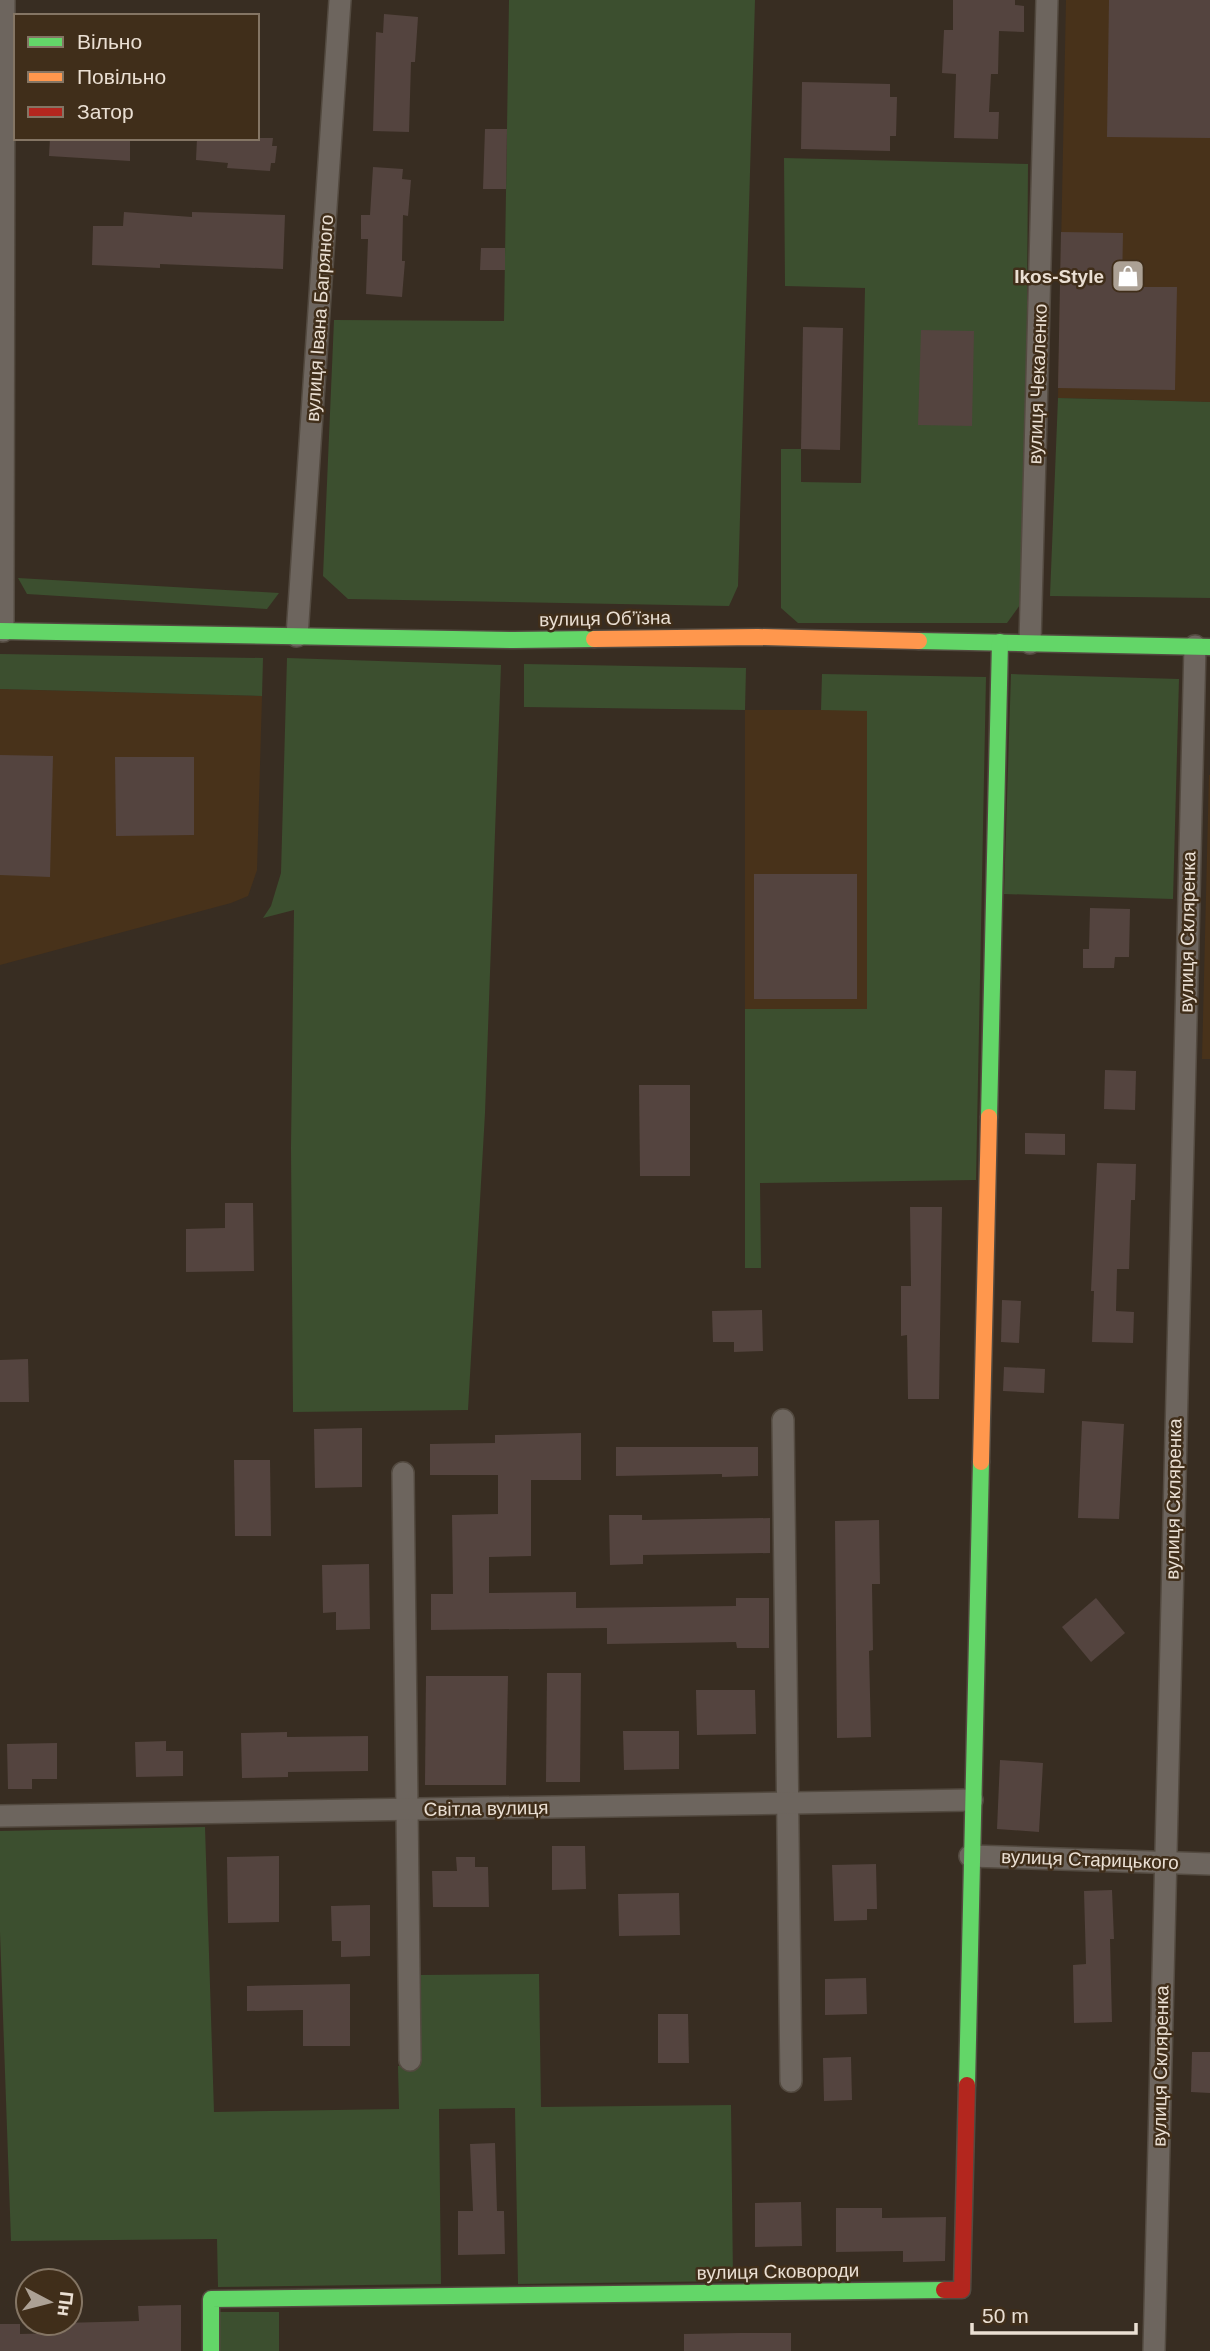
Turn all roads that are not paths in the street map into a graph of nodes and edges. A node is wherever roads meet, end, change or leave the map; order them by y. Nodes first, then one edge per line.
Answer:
1 (4, 0) edge
2 (340, 0) edge
3 (1047, 0) edge
4 (1, 631) edge
5 (297, 636) junction
6 (1000, 642) junction
7 (1030, 643) junction
8 (1202, 647) edge
9 (783, 1420) dead end
10 (403, 1473) dead end
11 (972, 1800) junction
12 (788, 1804) junction
13 (408, 1808) junction
14 (0, 1816) edge
15 (970, 1856) junction
16 (1164, 1861) junction
17 (1210, 1864) edge
18 (410, 2060) dead end
19 (791, 2081) dead end
20 (211, 2351) edge
21 (1154, 2351) edge

1 - 4 street
2 - 5 street, вулиця Івана Багряного
3 - 7 street, вулиця Чекаленко
4 - 5 main road, вулиця Об’їзна
5 - 6 main road, вулиця Об’їзна
6 - 7 main road, вулиця Об’їзна
6 - 11 main road
7 - 8 main road, вулиця Об’їзна
8 - 16 street, вулиця Скляренка
9 - 12 street
10 - 13 street
11 - 12 street, Світла вулиця
11 - 15 main road
12 - 13 street, Світла вулиця
12 - 19 street
13 - 14 street, Світла вулиця
13 - 18 street
15 - 16 street, вулиця Старицького
15 - 20 main road, вулиця Сковороди
16 - 17 street, вулиця Старицького
16 - 21 street, вулиця Скляренка

